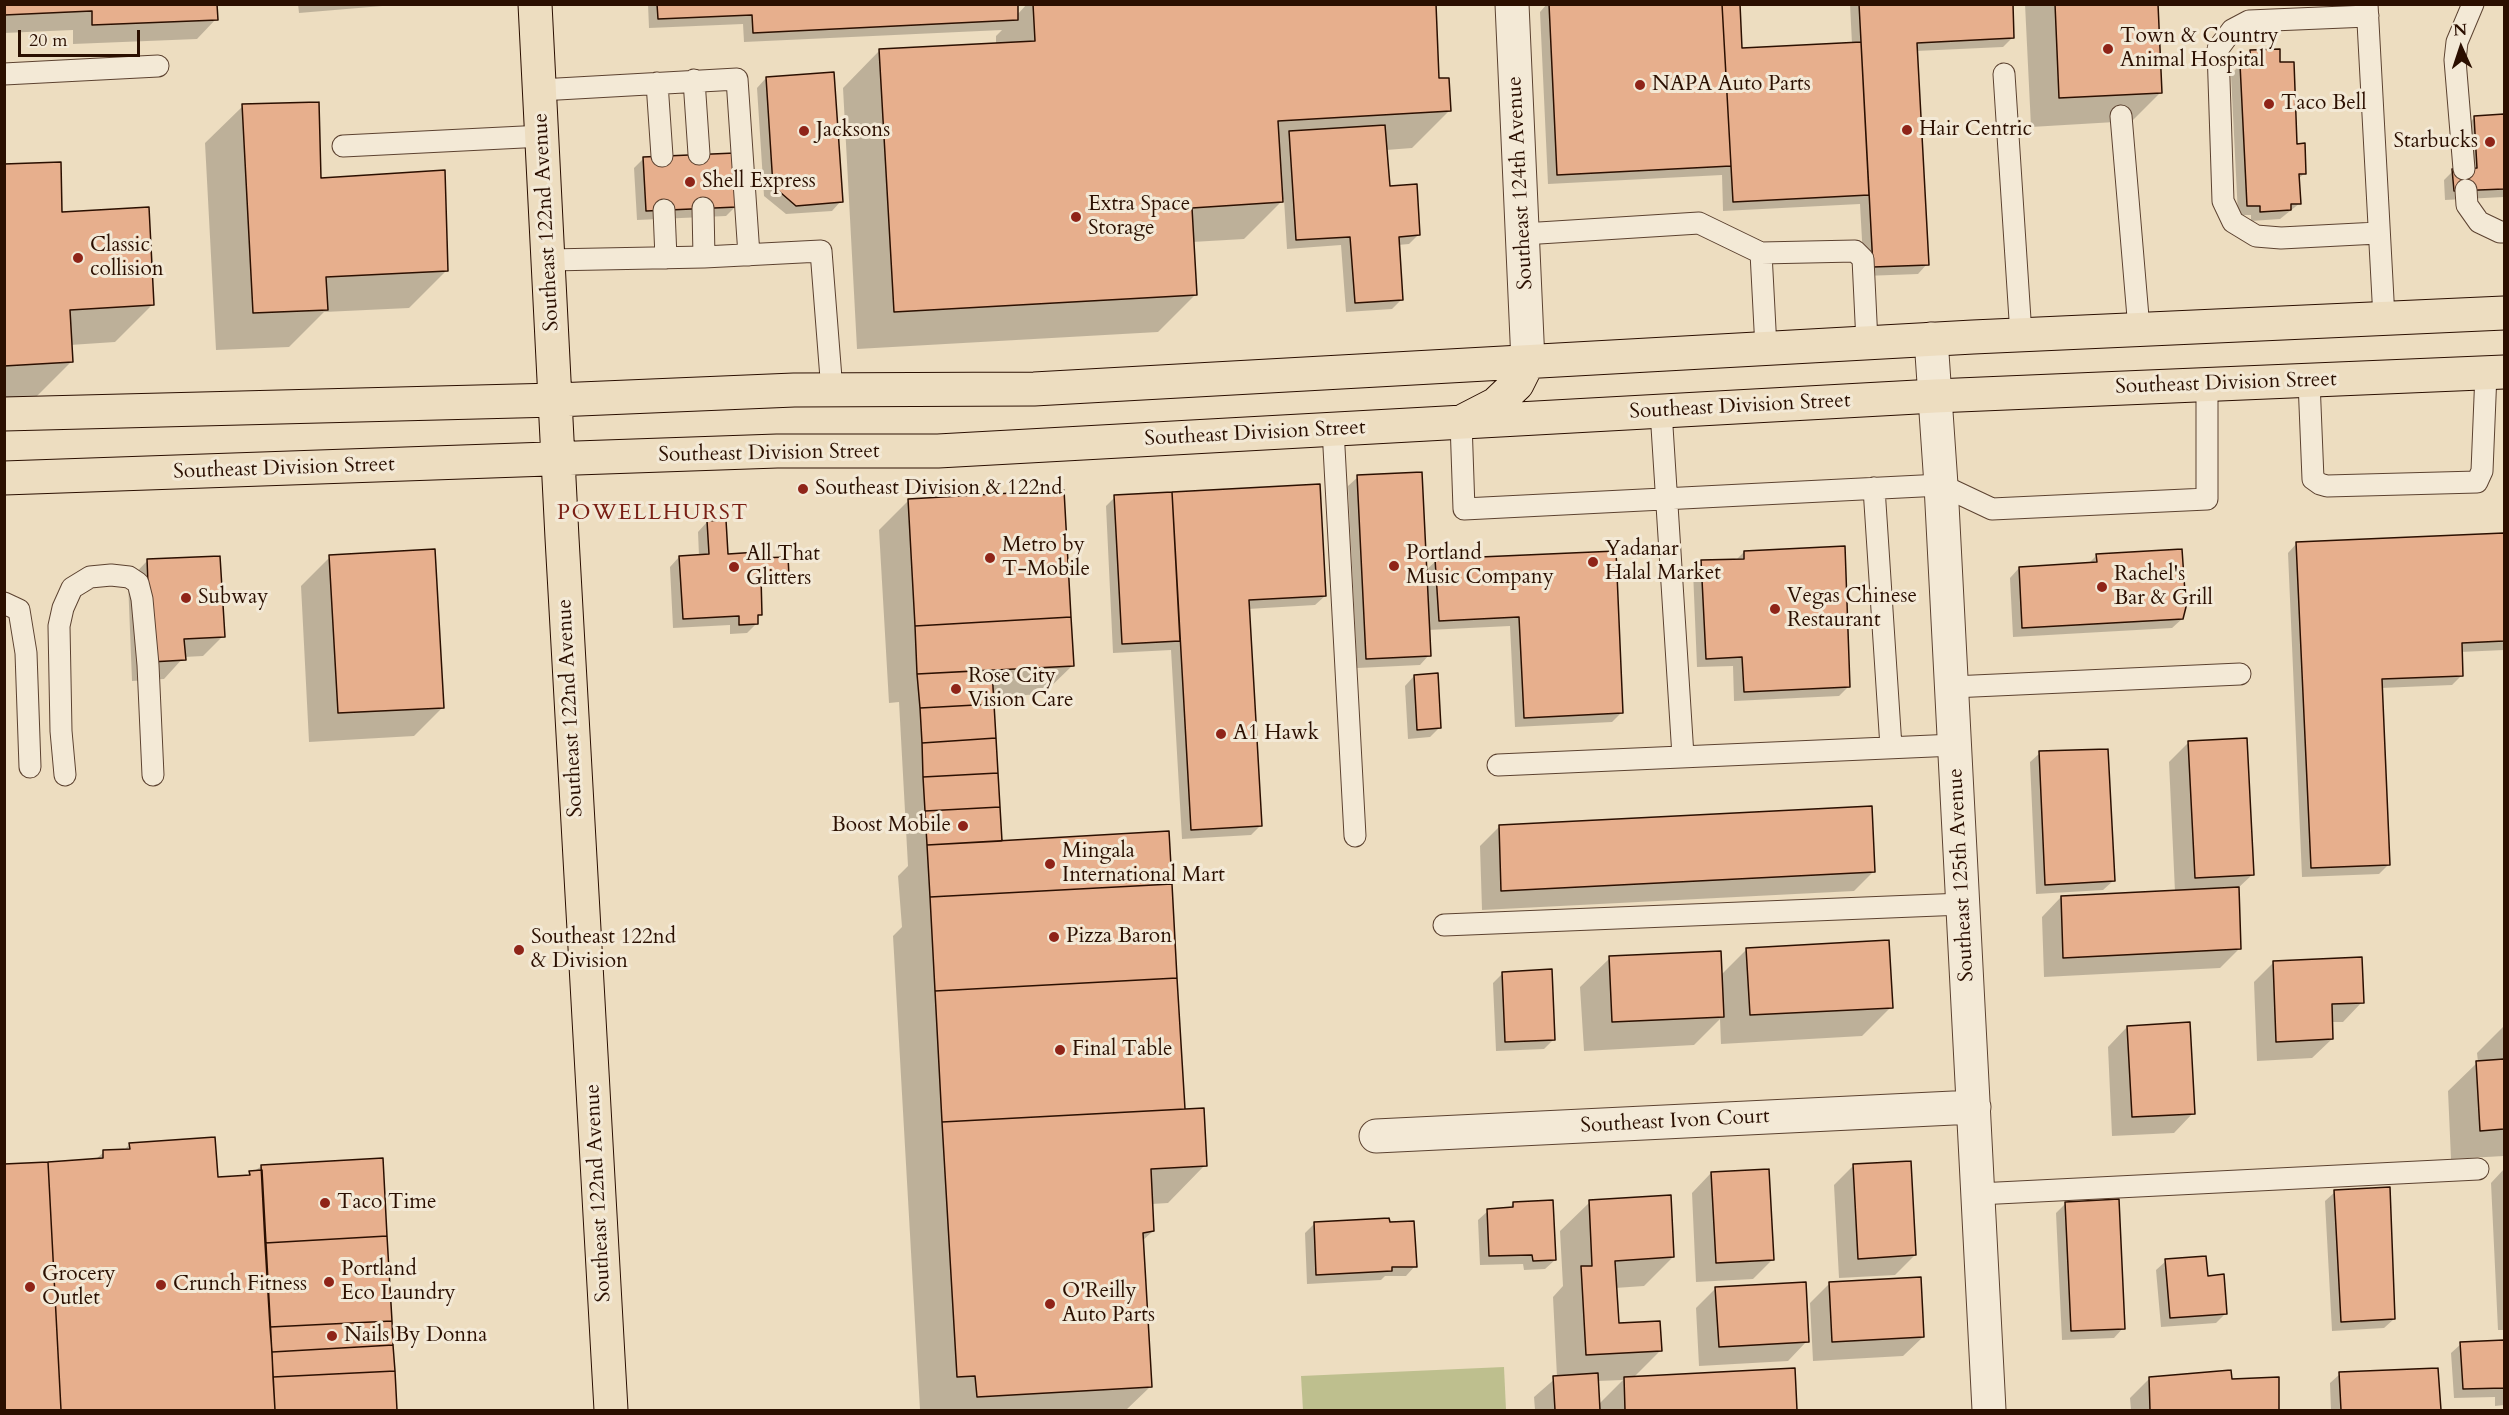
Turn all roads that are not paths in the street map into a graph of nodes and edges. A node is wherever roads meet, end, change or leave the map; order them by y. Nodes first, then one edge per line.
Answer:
1 (536, 4) edge
2 (1512, 4) edge
3 (2473, 4) edge
4 (2367, 10) edge
5 (158, 66) dead end
6 (4, 74) edge
7 (2004, 74) dead end
8 (694, 80) junction
9 (657, 83) junction
10 (540, 90) junction
11 (2121, 116) dead end
12 (543, 136) junction
13 (343, 146) dead end
14 (699, 154) dead end
15 (662, 156) dead end
16 (2464, 169) dead end
17 (2466, 190) dead end
18 (703, 208) dead end
19 (664, 210) dead end
20 (2505, 232) edge
21 (2378, 233) junction
22 (1523, 234) junction
23 (1761, 254) junction
24 (749, 255) junction
25 (704, 257) junction
26 (666, 258) junction
27 (549, 260) junction
28 (2505, 312) edge
29 (2384, 318) junction
30 (2139, 330) junction
31 (2021, 335) junction
32 (1931, 339) junction
33 (1867, 342) junction
34 (1766, 348) junction
35 (1528, 362) junction
36 (2495, 372) edge
37 (2309, 381) junction
38 (2207, 385) junction
39 (832, 391) junction
40 (1935, 396) junction
41 (556, 400) junction
42 (1661, 411) junction
43 (4, 414) edge
44 (1461, 422) junction
45 (1333, 429) junction
46 (558, 460) junction
47 (4, 478) edge
48 (1941, 485) junction
49 (1874, 488) junction
50 (1666, 499) junction
51 (4, 603) edge
52 (2240, 674) dead end
53 (1952, 687) junction
54 (1955, 745) junction
55 (1891, 747) junction
56 (1683, 756) junction
57 (1498, 765) dead end
58 (30, 767) dead end
59 (65, 775) dead end
60 (153, 775) dead end
61 (1355, 836) dead end
62 (1963, 904) junction
63 (1444, 925) dead end
64 (1974, 1107) junction
65 (1376, 1136) dead end
66 (2478, 1169) dead end
67 (1978, 1194) junction
68 (611, 1410) edge
69 (1989, 1410) edge

1 - 10 main road, Southeast 122nd Avenue
2 - 22 street, Southeast 124th Avenue
3 - 16 lane
4 - 21 lane
4 - 21 lane
5 - 6 lane
7 - 31 lane
8 - 9 lane
8 - 14 lane
8 - 24 lane
9 - 10 lane
9 - 15 lane
10 - 12 main road, Southeast 122nd Avenue
11 - 30 lane
12 - 13 lane
12 - 27 main road, Southeast 122nd Avenue
17 - 20 lane
18 - 25 lane
19 - 26 lane
21 - 29 lane
22 - 23 lane
22 - 35 street, Southeast 124th Avenue
23 - 33 lane
23 - 34 lane
24 - 25 lane
24 - 39 lane
25 - 26 lane
26 - 27 lane
27 - 41 main road, Southeast 122nd Avenue
28 - 29 main road
29 - 30 main road
30 - 31 main road
31 - 32 main road
32 - 33 main road
32 - 40 street, Southeast 125th Avenue
33 - 34 main road
34 - 35 main road
35 - 39 main road
35 - 44 main road
36 - 37 main road, Southeast Division Street
36 - 37 lane
37 - 38 main road, Southeast Division Street
38 - 40 main road, Southeast Division Street
38 - 48 lane
39 - 41 main road
40 - 42 main road, Southeast Division Street
40 - 48 street, Southeast 125th Avenue
41 - 43 main road
41 - 46 main road, Southeast 122nd Avenue
42 - 44 main road, Southeast Division Street
42 - 50 lane
44 - 45 main road, Southeast Division Street
44 - 50 lane
45 - 46 main road, Southeast Division Street
45 - 61 lane
46 - 47 main road, Southeast Division Street
46 - 68 main road, Southeast 122nd Avenue
48 - 49 lane
48 - 53 street, Southeast 125th Avenue
49 - 50 lane
49 - 55 lane
50 - 56 lane
51 - 58 lane
52 - 53 lane
53 - 54 street, Southeast 125th Avenue
54 - 55 lane
54 - 62 street, Southeast 125th Avenue
55 - 56 lane
56 - 57 lane
59 - 60 lane
62 - 63 lane
62 - 64 street, Southeast 125th Avenue
64 - 65 street, Southeast Ivon Court
64 - 67 street, Southeast 125th Avenue
66 - 67 lane
67 - 69 street, Southeast 125th Avenue

